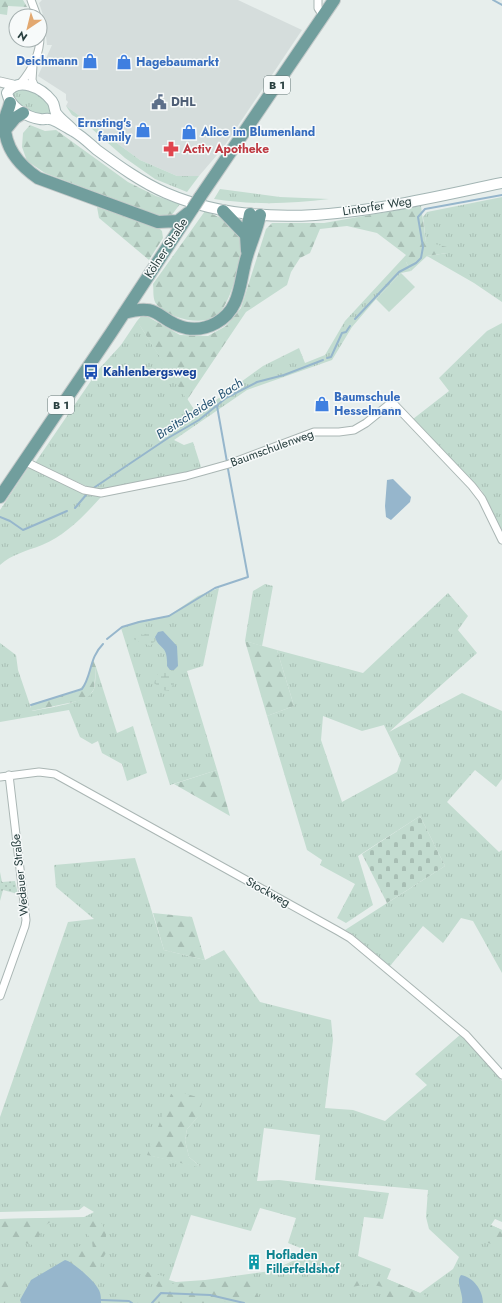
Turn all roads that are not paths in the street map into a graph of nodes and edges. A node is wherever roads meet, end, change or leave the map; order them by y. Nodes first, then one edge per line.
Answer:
1 (318, 0) edge
2 (334, 0) edge
3 (323, 16) junction
4 (39, 48) edge
5 (33, 66) junction
6 (0, 82) edge
7 (34, 88) junction
8 (10, 91) edge
9 (23, 113) junction
10 (53, 116) junction
11 (6, 129) junction
12 (502, 184) edge
13 (193, 208) junction
14 (223, 211) junction
15 (255, 215) junction
16 (158, 222) junction
17 (246, 235) junction
18 (171, 241) junction
19 (247, 257) junction
20 (141, 287) junction
21 (153, 310) junction
22 (124, 313) junction
23 (24, 461) junction
24 (0, 497) edge
25 (502, 540) edge
26 (9, 775) junction
27 (0, 777) edge
28 (0, 996) edge
29 (502, 1075) edge

1 - 3 street
2 - 3 main road, Kölner Straße / B 1
3 - 13 main road, Kölner Straße / B 1, bridge
4 - 5 street
5 - 7 street
5 - 8 street
6 - 8 street
7 - 8 main road
7 - 10 main road
8 - 9 main road
8 - 11 main road
9 - 10 main road
9 - 11 main road
10 - 14 main road
11 - 16 main road
12 - 15 main road, Lintorfer Weg
13 - 16 main road
13 - 18 main road, Kölner Straße / B 1
14 - 15 main road
14 - 17 main road
15 - 17 main road
15 - 19 main road
16 - 18 main road
17 - 19 main road
18 - 20 main road, Kölner Straße / B 1
19 - 21 main road
20 - 21 main road
20 - 22 main road, Kölner Straße / B 1
21 - 22 main road
22 - 23 main road, Kölner Straße / B 1
23 - 24 main road, Kölner Straße / B 1
23 - 25 street, Baumschulenweg
26 - 27 street, Stockweg
26 - 28 street, Wedauer Straße
26 - 29 street, Stockweg

